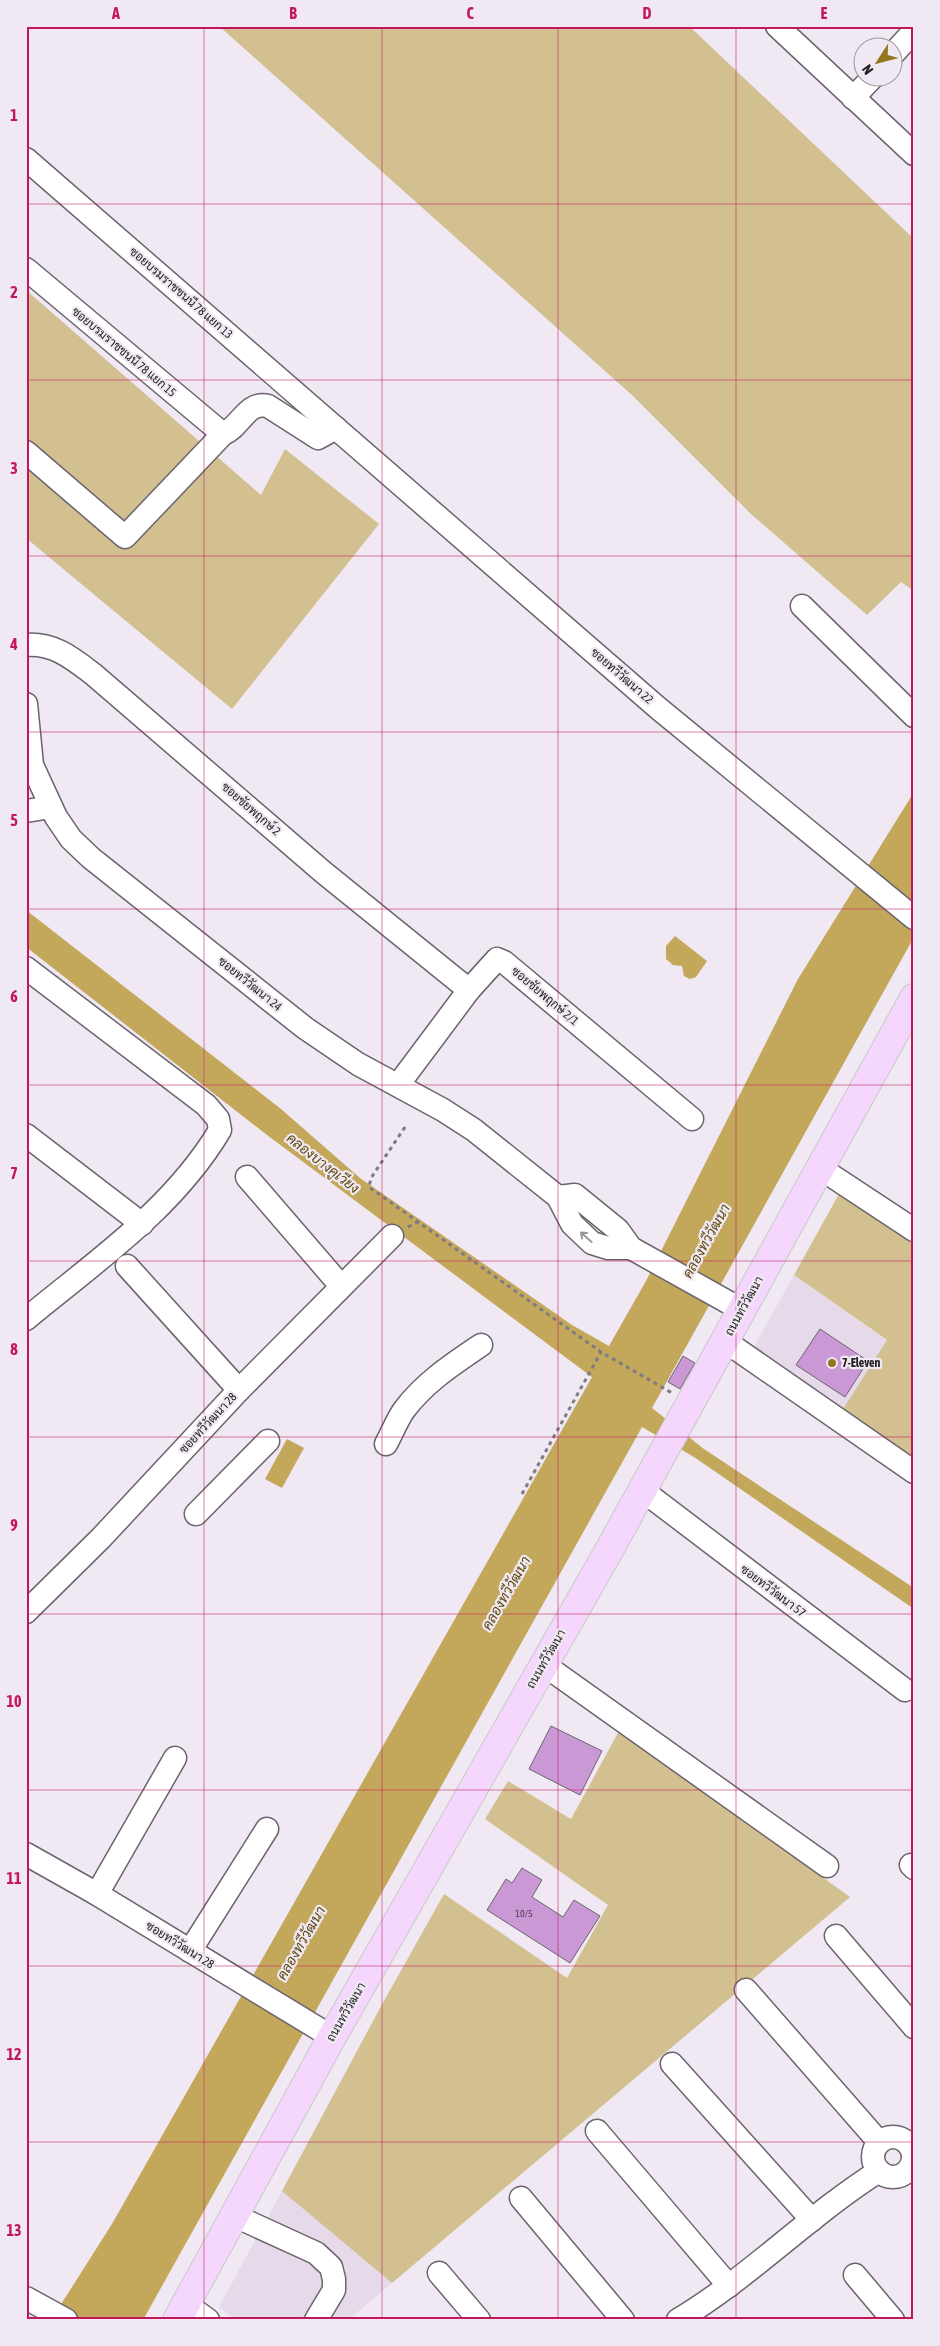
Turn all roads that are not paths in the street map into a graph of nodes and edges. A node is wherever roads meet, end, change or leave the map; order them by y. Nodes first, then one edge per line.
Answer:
1 (777, 26) edge
2 (914, 31) edge
3 (902, 44) edge
4 (862, 88) edge
5 (853, 98) junction
6 (914, 154) edge
7 (26, 159) edge
8 (26, 269) edge
9 (336, 428) junction
10 (222, 434) junction
11 (26, 452) edge
12 (802, 606) dead end
13 (26, 645) edge
14 (26, 704) edge
15 (914, 716) edge
16 (51, 807) junction
17 (26, 811) edge
18 (914, 918) edge
19 (26, 968) edge
20 (469, 990) junction
21 (912, 1008) edge
22 (398, 1085) junction
23 (692, 1119) dead end
24 (26, 1135) edge
25 (820, 1168) junction
26 (247, 1177) dead end
27 (142, 1224) junction
28 (914, 1230) edge
29 (392, 1236) dead end
30 (127, 1266) dead end
31 (341, 1286) junction
32 (31, 1308) edge
33 (742, 1310) junction
34 (725, 1341) junction
35 (481, 1346) dead end
36 (238, 1390) junction
37 (268, 1441) dead end
38 (386, 1444) dead end
39 (914, 1472) edge
40 (642, 1490) junction
41 (196, 1514) dead end
42 (26, 1612) edge
43 (544, 1664) junction
44 (905, 1690) dead end
45 (175, 1758) dead end
46 (267, 1828) dead end
47 (26, 1854) edge
48 (826, 1866) dead end
49 (97, 1894) junction
50 (836, 1936) dead end
51 (190, 1951) junction
52 (746, 1990) dead end
53 (914, 2027) edge
54 (332, 2037) junction
55 (672, 2064) dead end
56 (597, 2131) dead end
57 (911, 2140) edge
58 (879, 2142) junction
59 (879, 2171) junction
60 (911, 2175) edge
61 (521, 2198) dead end
62 (235, 2216) junction
63 (812, 2220) junction
64 (439, 2273) dead end
65 (855, 2274) dead end
66 (729, 2286) junction
67 (26, 2298) edge
68 (181, 2312) edge
69 (56, 2314) edge
70 (208, 2320) edge
71 (316, 2320) edge
72 (479, 2320) edge
73 (623, 2320) edge
74 (678, 2320) edge
75 (893, 2320) edge

1 - 5 street
2 - 3 street
4 - 5 street
5 - 6 street
7 - 9 street, ซอยบรมราชชนนี 78 แยก 13
8 - 10 street, ซอยบรมราชชนนี 78 แยก 15
9 - 10 street
9 - 18 street, ซอยทวีวัฒนา 22
10 - 11 street
12 - 15 street
13 - 20 street, ซอยชัยพฤกษ์ 2
14 - 16 street, ซอยทวีวัฒนา 24
16 - 17 street
16 - 22 street, ซอยทวีวัฒนา 24
19 - 27 street
20 - 22 street, ซอยชัยพฤกษ์ 2/1
20 - 23 street, ซอยชัยพฤกษ์ 2/1
21 - 25 main road, ถนนทวีวัฒนา
22 - 33 street, ซอยทวีวัฒนา 24
24 - 27 street
25 - 28 street
25 - 33 main road, ถนนทวีวัฒนา
26 - 31 street
27 - 32 street
29 - 31 street, ซอยทวีวัฒนา 28
30 - 36 street
31 - 36 street, ซอยทวีวัฒนา 28
33 - 34 main road, ถนนทวีวัฒนา
34 - 39 street
34 - 40 main road, ถนนทวีวัฒนา
35 - 38 street
36 - 42 street, ซอยทวีวัฒนา 28
37 - 41 street
40 - 43 main road, ถนนทวีวัฒนา
40 - 44 street, ซอยทวีวัฒนา 57
43 - 48 street
43 - 54 main road, ถนนทวีวัฒนา
45 - 49 street
46 - 51 street
47 - 49 street, ซอยทวีวัฒนา 28
49 - 51 street, ซอยทวีวัฒนา 28
50 - 53 street
51 - 54 street, ซอยทวีวัฒนา 28
52 - 58 street
54 - 62 main road, ถนนทวีวัฒนา
55 - 63 street
56 - 66 street
57 - 58 street
57 - 60 street
58 - 59 street
59 - 60 street
59 - 63 street
61 - 73 street
62 - 68 main road, ถนนทวีวัฒนา
62 - 71 street
63 - 66 street
64 - 72 street
65 - 75 street
66 - 74 street
67 - 69 street
68 - 70 street

